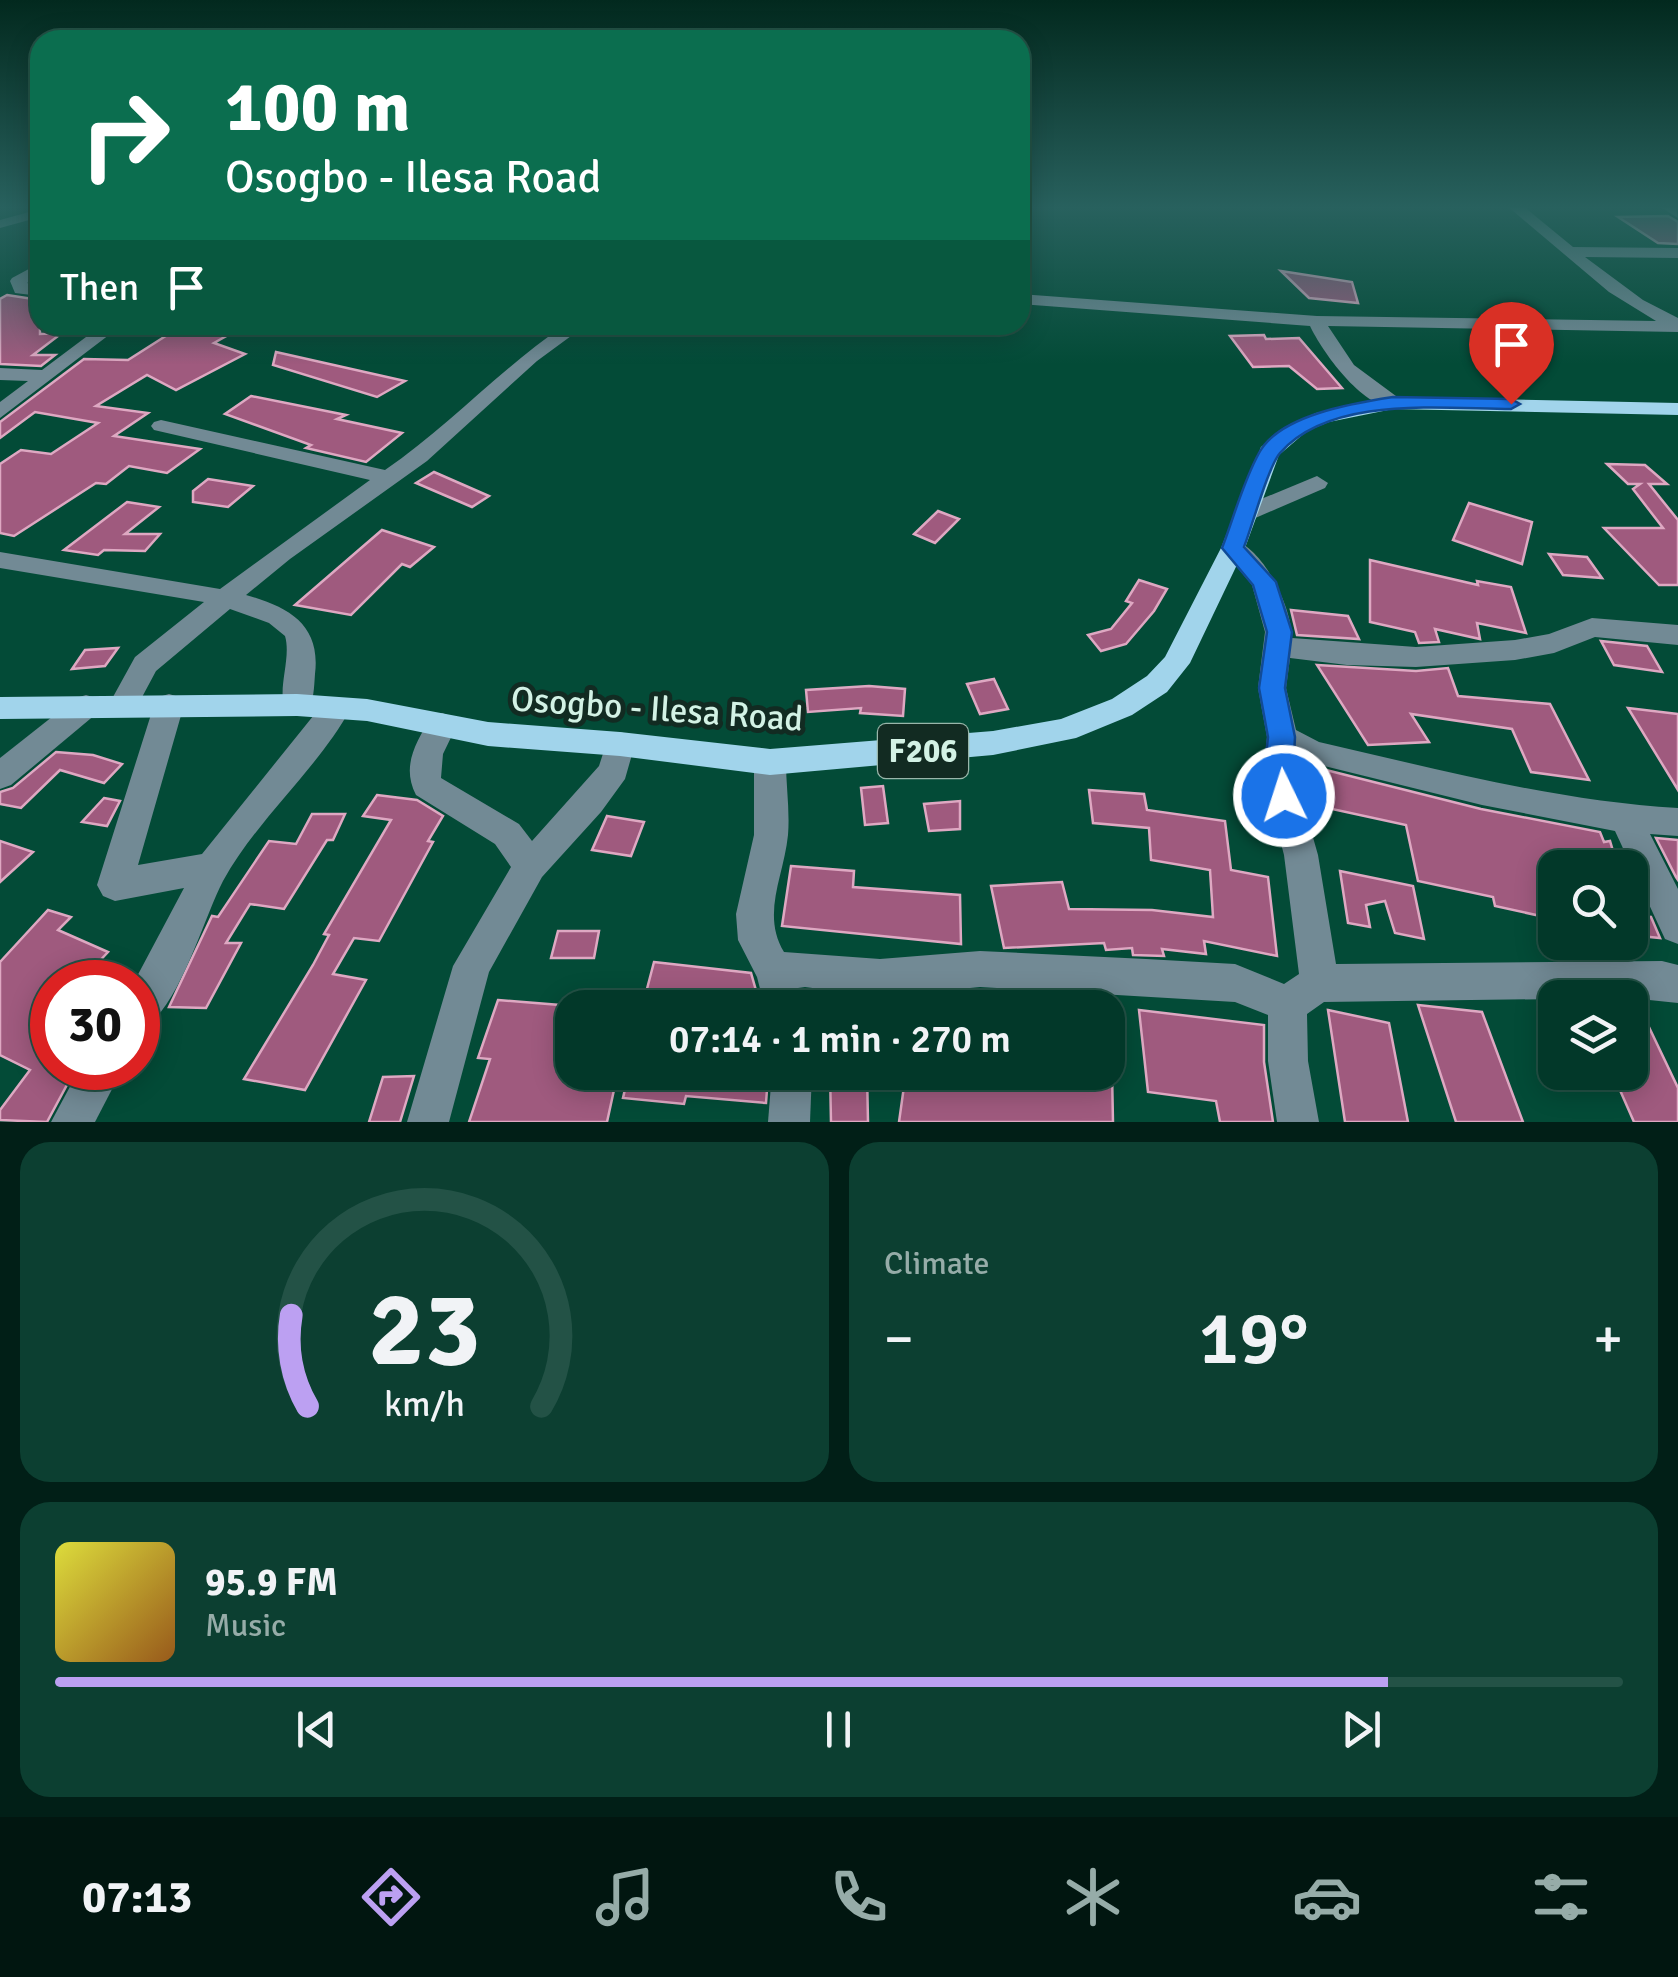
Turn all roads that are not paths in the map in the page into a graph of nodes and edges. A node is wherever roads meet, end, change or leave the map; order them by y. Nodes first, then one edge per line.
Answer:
1 (1582, 258) edge
2 (30, 274) edge
3 (0, 288) edge
4 (21, 289) junction
5 (30, 289) edge
6 (1030, 300) edge
7 (1317, 321) junction
8 (1671, 324) edge
9 (101, 335) edge
10 (562, 335) edge
11 (0, 374) edge
12 (46, 376) junction
13 (1393, 403) junction
14 (1678, 408) edge
15 (0, 412) edge
16 (161, 426) dead end
17 (388, 478) junction
18 (1317, 484) dead end
19 (1245, 514) junction
20 (1233, 548) junction
21 (0, 560) edge
22 (226, 598) junction
23 (1678, 635) edge
24 (1276, 646) junction
25 (170, 705) junction
26 (297, 705) junction
27 (86, 706) junction
28 (124, 706) junction
29 (0, 708) edge
30 (336, 708) junction
31 (442, 725) junction
32 (1282, 737) junction
33 (620, 744) junction
34 (770, 762) junction
35 (0, 776) edge
36 (1626, 819) junction
37 (1678, 822) edge
38 (530, 866) junction
39 (212, 868) junction
40 (1678, 927) edge
41 (160, 976) edge
42 (1678, 984) edge
43 (780, 989) edge
44 (1303, 993) junction
45 (90, 1090) edge
46 (791, 1090) edge
47 (72, 1122) edge
48 (428, 1122) edge
49 (789, 1122) edge
50 (1298, 1122) edge

1 - 8 street
2 - 4 street
3 - 4 street
4 - 5 street
6 - 7 street
7 - 8 street
7 - 13 street
9 - 12 street
10 - 17 street
11 - 12 street
12 - 15 street
13 - 14 main road, Osogbo - Ilesa Road / F206
13 - 19 main road, Osogbo - Ilesa Road / F206
16 - 17 street
17 - 22 street
18 - 19 street
19 - 20 main road, Osogbo - Ilesa Road / F206
20 - 24 street
20 - 34 main road, Osogbo - Ilesa Road / F206
21 - 22 street
22 - 26 street
22 - 28 street
23 - 24 street
24 - 32 street
25 - 26 main road, Osogbo - Ilesa Road / F206
25 - 28 main road, Osogbo - Ilesa Road / F206
25 - 39 street
26 - 30 main road, Osogbo - Ilesa Road / F206
27 - 28 main road, Osogbo - Ilesa Road / F206
27 - 29 main road, Osogbo - Ilesa Road / F206
27 - 35 street
30 - 31 main road, Osogbo - Ilesa Road / F206
30 - 39 street
31 - 33 main road, Osogbo - Ilesa Road / F206
31 - 38 street
32 - 36 street
32 - 44 street
33 - 34 main road, Osogbo - Ilesa Road / F206
33 - 38 street
34 - 43 street
36 - 37 street
36 - 40 street
38 - 48 street
39 - 41 street
42 - 44 street
43 - 44 street
44 - 50 street
45 - 47 street
46 - 49 street

